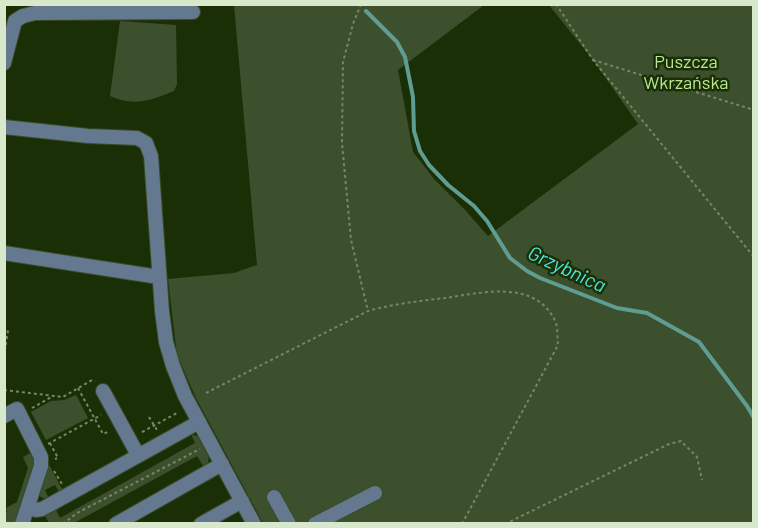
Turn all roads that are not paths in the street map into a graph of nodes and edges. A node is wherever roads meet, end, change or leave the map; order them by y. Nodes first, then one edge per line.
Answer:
1 (193, 12) dead end
2 (4, 63) edge
3 (4, 127) edge
4 (4, 253) edge
5 (159, 277) junction
6 (103, 392) dead end
7 (4, 416) edge
8 (199, 422) junction
9 (138, 455) junction
10 (222, 464) junction
11 (375, 493) dead end
12 (274, 497) dead end
13 (242, 501) junction
14 (28, 507) junction
15 (22, 524) edge
16 (116, 524) edge
17 (201, 524) edge
18 (254, 524) edge
19 (289, 524) edge
20 (315, 524) edge

1 - 2 street
3 - 5 street
4 - 5 street
5 - 8 street
6 - 9 street
7 - 14 street
8 - 9 street
8 - 10 street
9 - 14 street
10 - 13 street
10 - 16 street
11 - 20 street
12 - 19 street
13 - 17 street
13 - 18 street
14 - 15 street

